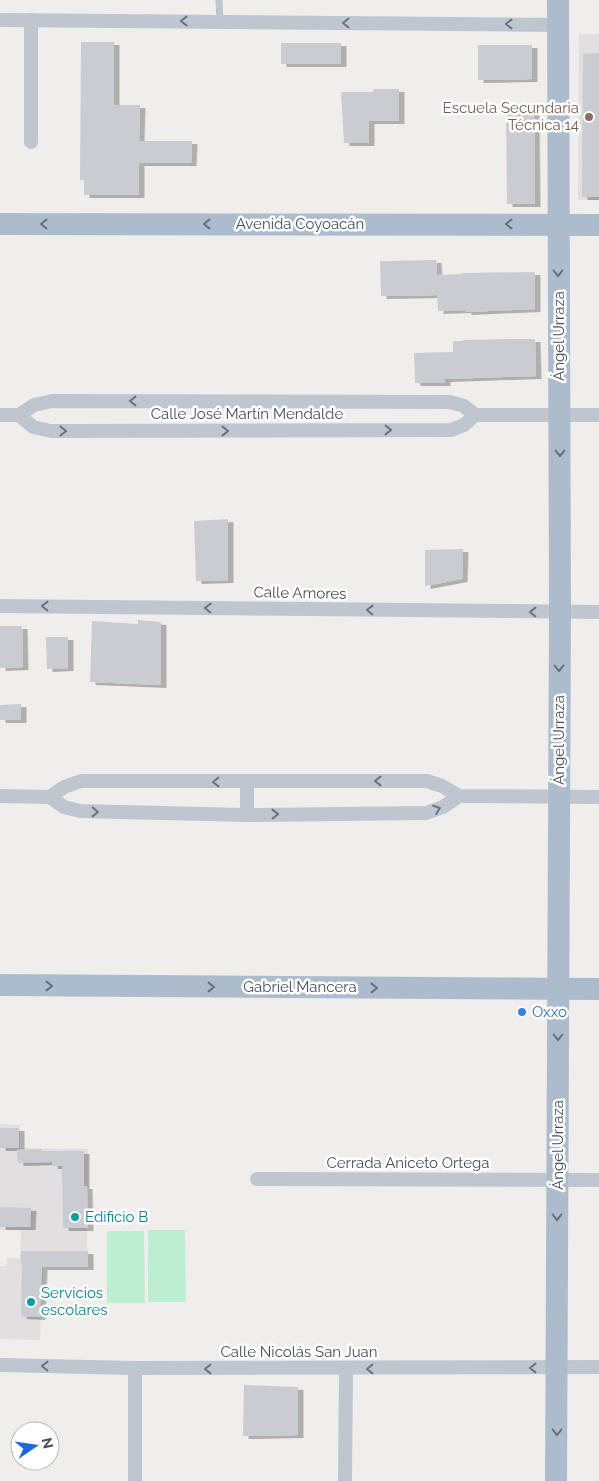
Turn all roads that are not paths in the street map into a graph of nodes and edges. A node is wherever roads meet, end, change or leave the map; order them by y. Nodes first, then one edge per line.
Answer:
1 (220, 0) edge
2 (558, 0) edge
3 (0, 20) edge
4 (31, 20) junction
5 (220, 22) junction
6 (558, 25) junction
7 (31, 142) dead end
8 (0, 224) edge
9 (558, 224) junction
10 (599, 225) edge
11 (0, 415) edge
12 (18, 415) junction
13 (475, 415) junction
14 (560, 415) junction
15 (599, 415) edge
16 (0, 606) edge
17 (560, 612) junction
18 (599, 612) edge
19 (247, 782) junction
20 (0, 796) edge
21 (459, 796) junction
22 (559, 796) junction
23 (50, 797) junction
24 (599, 797) edge
25 (247, 815) junction
26 (0, 986) edge
27 (558, 989) junction
28 (599, 989) edge
29 (258, 1179) dead end
30 (558, 1180) junction
31 (599, 1180) edge
32 (0, 1365) edge
33 (135, 1368) junction
34 (557, 1368) junction
35 (599, 1368) edge
36 (346, 1369) junction
37 (135, 1481) edge
38 (345, 1481) edge
39 (556, 1481) edge

1 - 5 lane
2 - 6 main road, Ángel Urraza
3 - 4 street
5 -> 4 street
4 - 7 street
6 -> 5 street
6 - 9 main road, Ángel Urraza
9 -> 8 main road, Avenida Coyoacán
9 - 10 main road, Avenida Coyoacán
9 -> 14 main road, Ángel Urraza
11 - 12 street, Calle José Martín Mendalde
13 -> 12 street, Calle José Martín Mendalde
12 -> 13 street, Calle José Martín Mendalde
13 - 14 street, Calle José Martín Mendalde
14 - 15 street, Calle José Martín Mendalde
14 -> 17 main road, Ángel Urraza
17 -> 16 street, Calle Amores
17 - 18 street, Calle Amores
17 -> 22 main road, Ángel Urraza
21 -> 19 street
19 -> 23 street
19 - 25 street
20 - 23 street
21 - 22 street
25 -> 21 street
22 - 24 street
22 - 27 main road, Ángel Urraza
23 -> 25 street
26 -> 27 main road, Gabriel Mancera
27 - 28 main road, Gabriel Mancera
27 -> 30 main road, Ángel Urraza
29 - 30 street, Cerrada Aniceto Ortega
30 - 31 street, Cerrada Aniceto Ortega
30 -> 34 main road, Ángel Urraza
33 -> 32 street, Calle Nicolás San Juan
36 -> 33 street, Calle Nicolás San Juan
33 - 37 street
34 - 35 street, Calle Nicolás San Juan
34 -> 36 street, Calle Nicolás San Juan
34 -> 39 main road, Ángel Urraza
36 - 38 street

